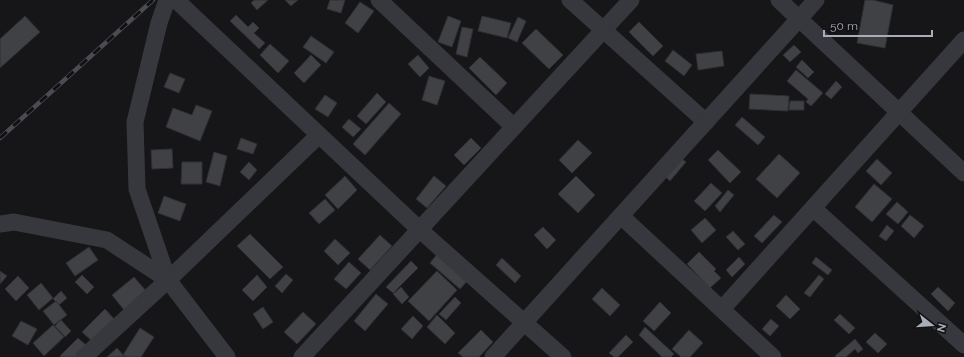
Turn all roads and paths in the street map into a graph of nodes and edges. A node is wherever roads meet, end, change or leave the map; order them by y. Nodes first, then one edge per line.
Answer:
1 (167, 0) edge
2 (176, 0) edge
3 (379, 0) edge
4 (570, 0) edge
5 (631, 0) edge
6 (779, 0) edge
7 (816, 0) edge
8 (799, 19) junction
9 (603, 31) junction
10 (964, 40) edge
11 (899, 112) junction
12 (706, 122) junction
13 (514, 127) junction
14 (319, 135) junction
15 (964, 173) edge
16 (813, 208) junction
17 (621, 216) junction
18 (0, 224) edge
19 (420, 230) junction
20 (168, 280) junction
21 (722, 309) junction
22 (524, 323) junction
23 (964, 345) edge
24 (84, 357) edge
25 (227, 357) edge
26 (302, 357) edge
27 (493, 357) edge
28 (563, 357) edge
29 (773, 357) edge

1 - 20 street
2 - 14 street
3 - 13 street
4 - 9 street
5 - 9 street
6 - 8 street
7 - 8 street
8 - 11 street
8 - 12 street
9 - 12 street
9 - 13 street
10 - 11 street
11 - 15 street
11 - 16 street
12 - 17 street
13 - 19 street
14 - 19 street
14 - 20 street
16 - 21 street
16 - 23 street
17 - 21 street
17 - 22 street
18 - 20 street
19 - 22 street
19 - 26 street
20 - 24 street
20 - 25 street
21 - 29 street
22 - 27 street
22 - 28 street

